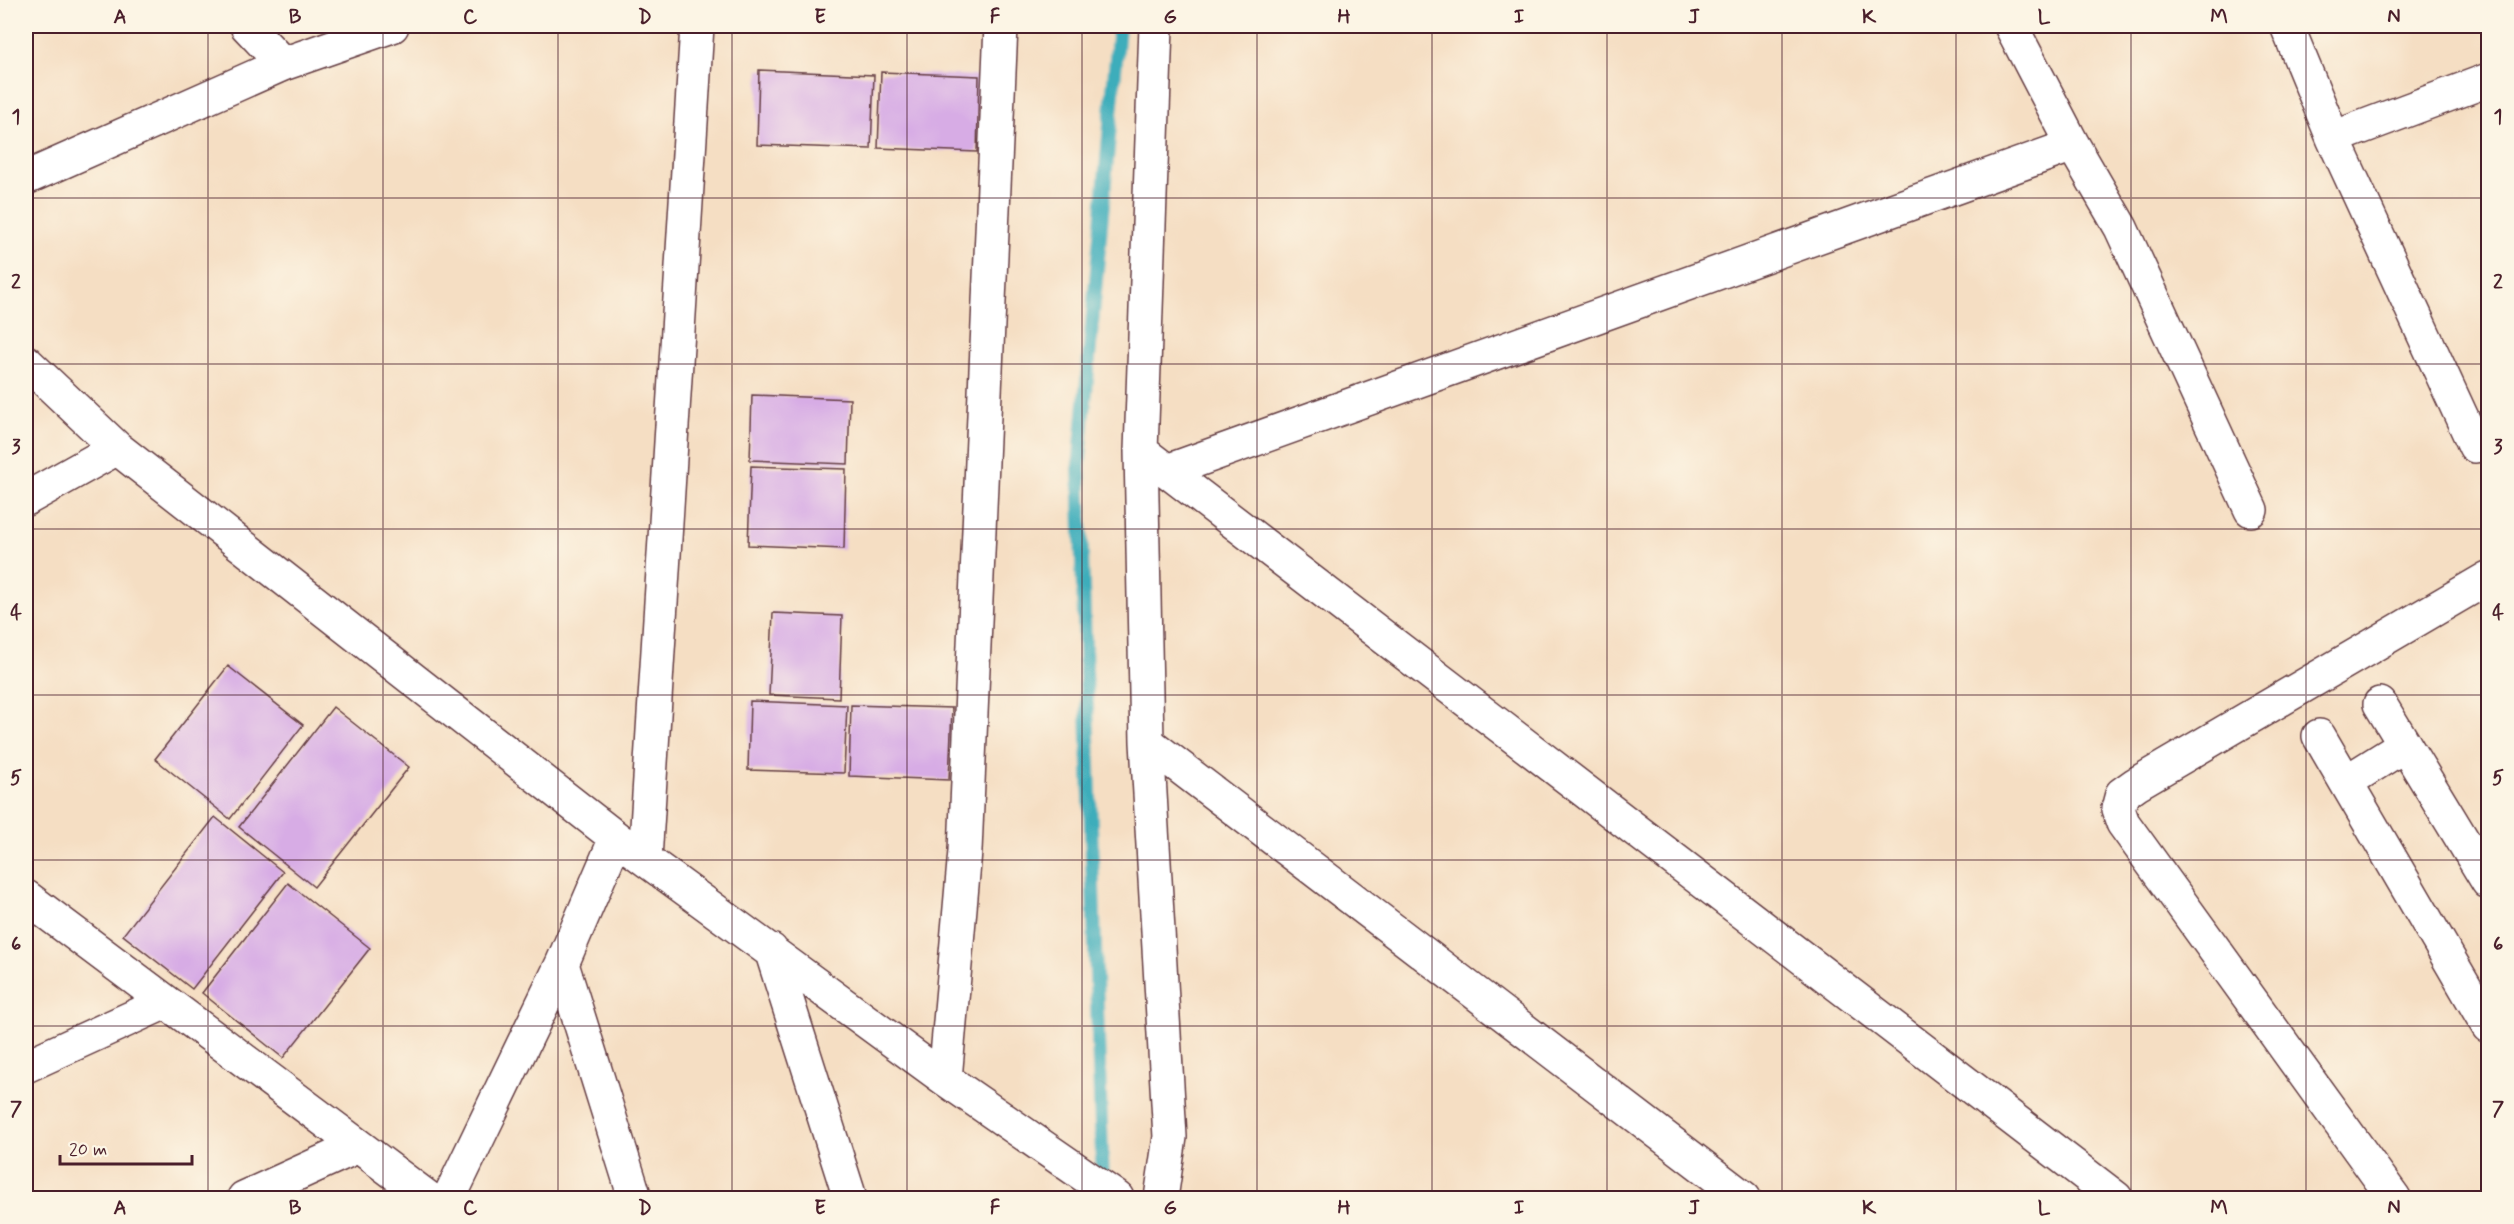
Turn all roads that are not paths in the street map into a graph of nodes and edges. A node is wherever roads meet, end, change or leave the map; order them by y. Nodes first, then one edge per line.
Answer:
1 (247, 26) edge
2 (392, 26) edge
3 (697, 26) edge
4 (1001, 26) edge
5 (1156, 26) edge
6 (2011, 26) edge
7 (2287, 26) edge
8 (283, 64) junction
9 (2488, 80) edge
10 (2333, 138) junction
11 (2073, 145) junction
12 (26, 178) edge
13 (26, 362) edge
14 (2475, 446) dead end
15 (117, 448) junction
16 (1141, 450) junction
17 (1167, 471) junction
18 (26, 499) edge
19 (2251, 510) dead end
20 (2488, 578) edge
21 (2380, 704) dead end
22 (2319, 736) dead end
23 (1147, 742) junction
24 (2405, 745) junction
25 (2346, 782) junction
26 (616, 838) junction
27 (645, 859) junction
28 (2488, 882) edge
29 (26, 897) edge
30 (771, 950) junction
31 (562, 964) junction
32 (166, 1002) junction
33 (2488, 1026) edge
34 (26, 1066) edge
35 (945, 1079) junction
36 (358, 1146) junction
37 (244, 1198) edge
38 (428, 1198) edge
39 (449, 1198) edge
40 (635, 1198) edge
41 (850, 1198) edge
42 (1117, 1198) edge
43 (1161, 1198) edge
44 (1744, 1198) edge
45 (2116, 1198) edge
46 (2394, 1198) edge

1 - 8 street
2 - 8 street
3 - 27 street
4 - 35 street
5 - 16 street
6 - 11 street
7 - 10 street
8 - 12 street
9 - 10 street
10 - 14 street
11 - 17 street
11 - 19 street
13 - 15 street
15 - 18 street
15 - 26 street
16 - 17 street
16 - 23 street
17 - 45 street
20 - 46 street
21 - 24 street
22 - 25 street
23 - 43 street
23 - 44 street
24 - 25 street
24 - 28 street
25 - 33 street
26 - 27 street
26 - 31 street
27 - 30 street
29 - 32 street
30 - 35 street
30 - 41 street
31 - 39 street
31 - 40 street
32 - 34 street
32 - 36 street
35 - 42 street
36 - 37 street
36 - 38 street

